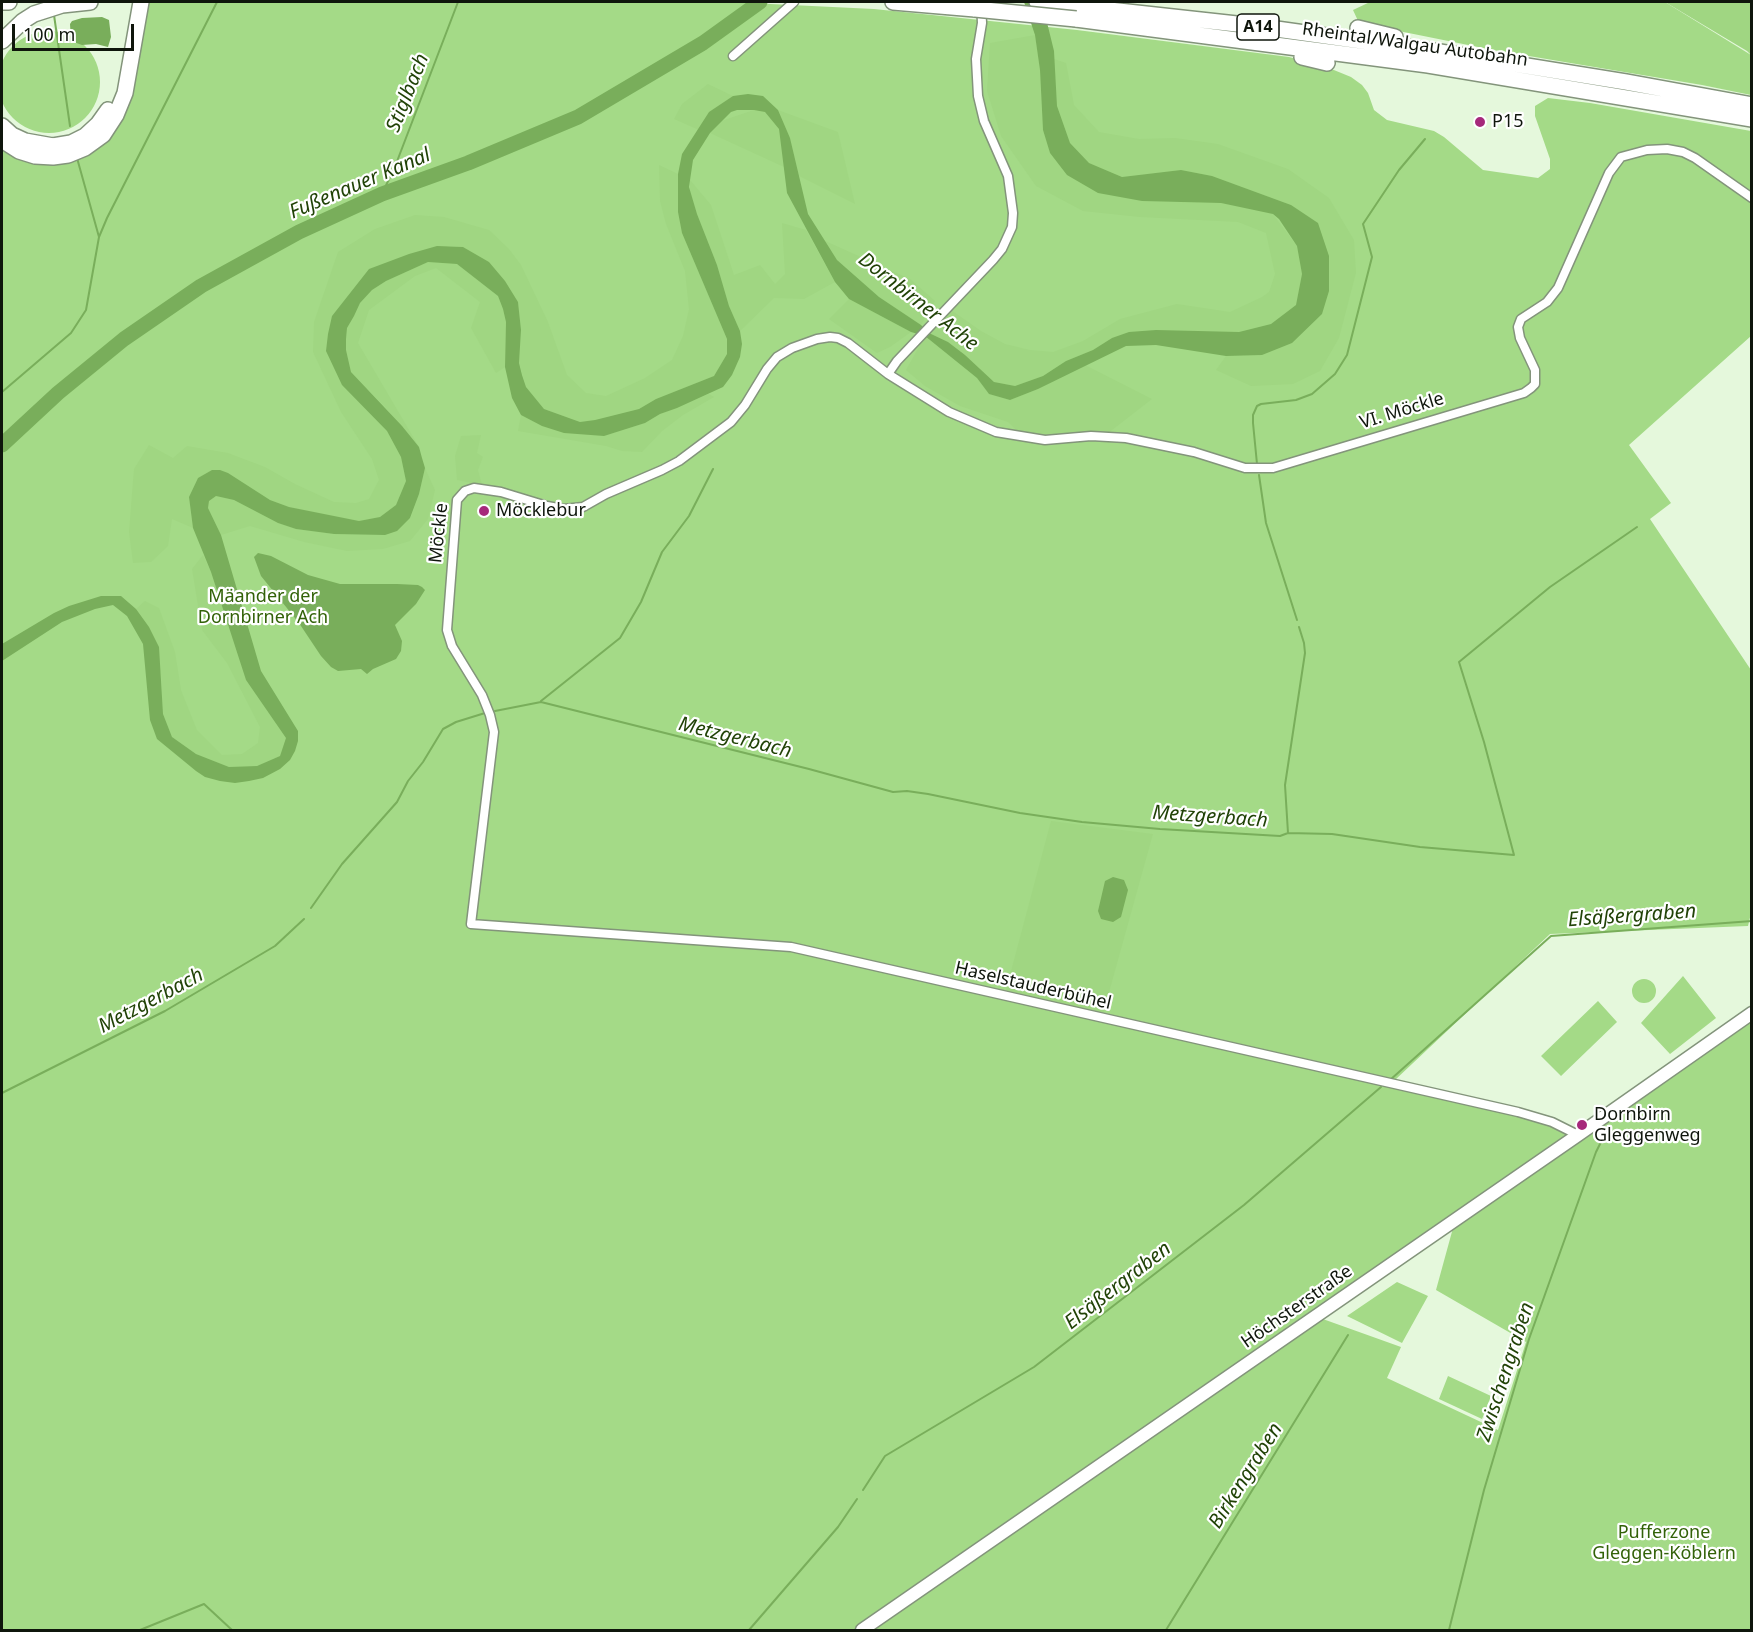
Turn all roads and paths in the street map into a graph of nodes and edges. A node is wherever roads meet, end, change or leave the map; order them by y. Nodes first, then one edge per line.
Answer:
1 (2, 2) edge
2 (9, 2) edge
3 (90, 2) edge
4 (131, 2) edge
5 (141, 2) edge
6 (794, 2) edge
7 (893, 2) edge
8 (1037, 2) edge
9 (1057, 2) edge
10 (978, 5) edge
11 (1075, 13) junction
12 (1358, 28) dead end
13 (2, 41) edge
14 (1253, 42) junction
15 (1440, 52) junction
16 (734, 56) dead end
17 (1327, 63) dead end
18 (1609, 94) junction
19 (1548, 95) dead end
20 (1752, 105) edge
21 (1752, 119) edge
22 (5, 136) edge
23 (1752, 198) edge
24 (888, 374) junction
25 (471, 924) joint
26 (1752, 1013) edge
27 (1578, 1135) junction
28 (862, 1630) edge

1 - 2 highway
3 - 13 highway
4 - 22 highway
5 - 22 highway
6 - 16 street
7 - 10 highway, Rheintal/Walgau Autobahn / A14
8 - 9 highway, Rheintal/Walgau Autobahn / A14
9 - 11 highway, Rheintal/Walgau Autobahn / A14
10 - 11 highway, Rheintal/Walgau Autobahn / A14, bridge
10 - 24 street
11 - 14 highway, Rheintal/Walgau Autobahn / A14
11 - 15 highway, Rheintal/Walgau Autobahn / A14
12 - 15 highway
14 - 17 highway
14 - 18 highway, Rheintal/Walgau Autobahn / A14
15 - 20 highway, Rheintal/Walgau Autobahn / A14
18 - 19 highway
18 - 21 highway, Rheintal/Walgau Autobahn / A14
23 - 24 street, VI. Möckle
24 - 25 street, Möckle
25 - 27 street, Haselstauderbühel
26 - 27 main road, Höchsterstraße
27 - 28 main road, Höchsterstraße

